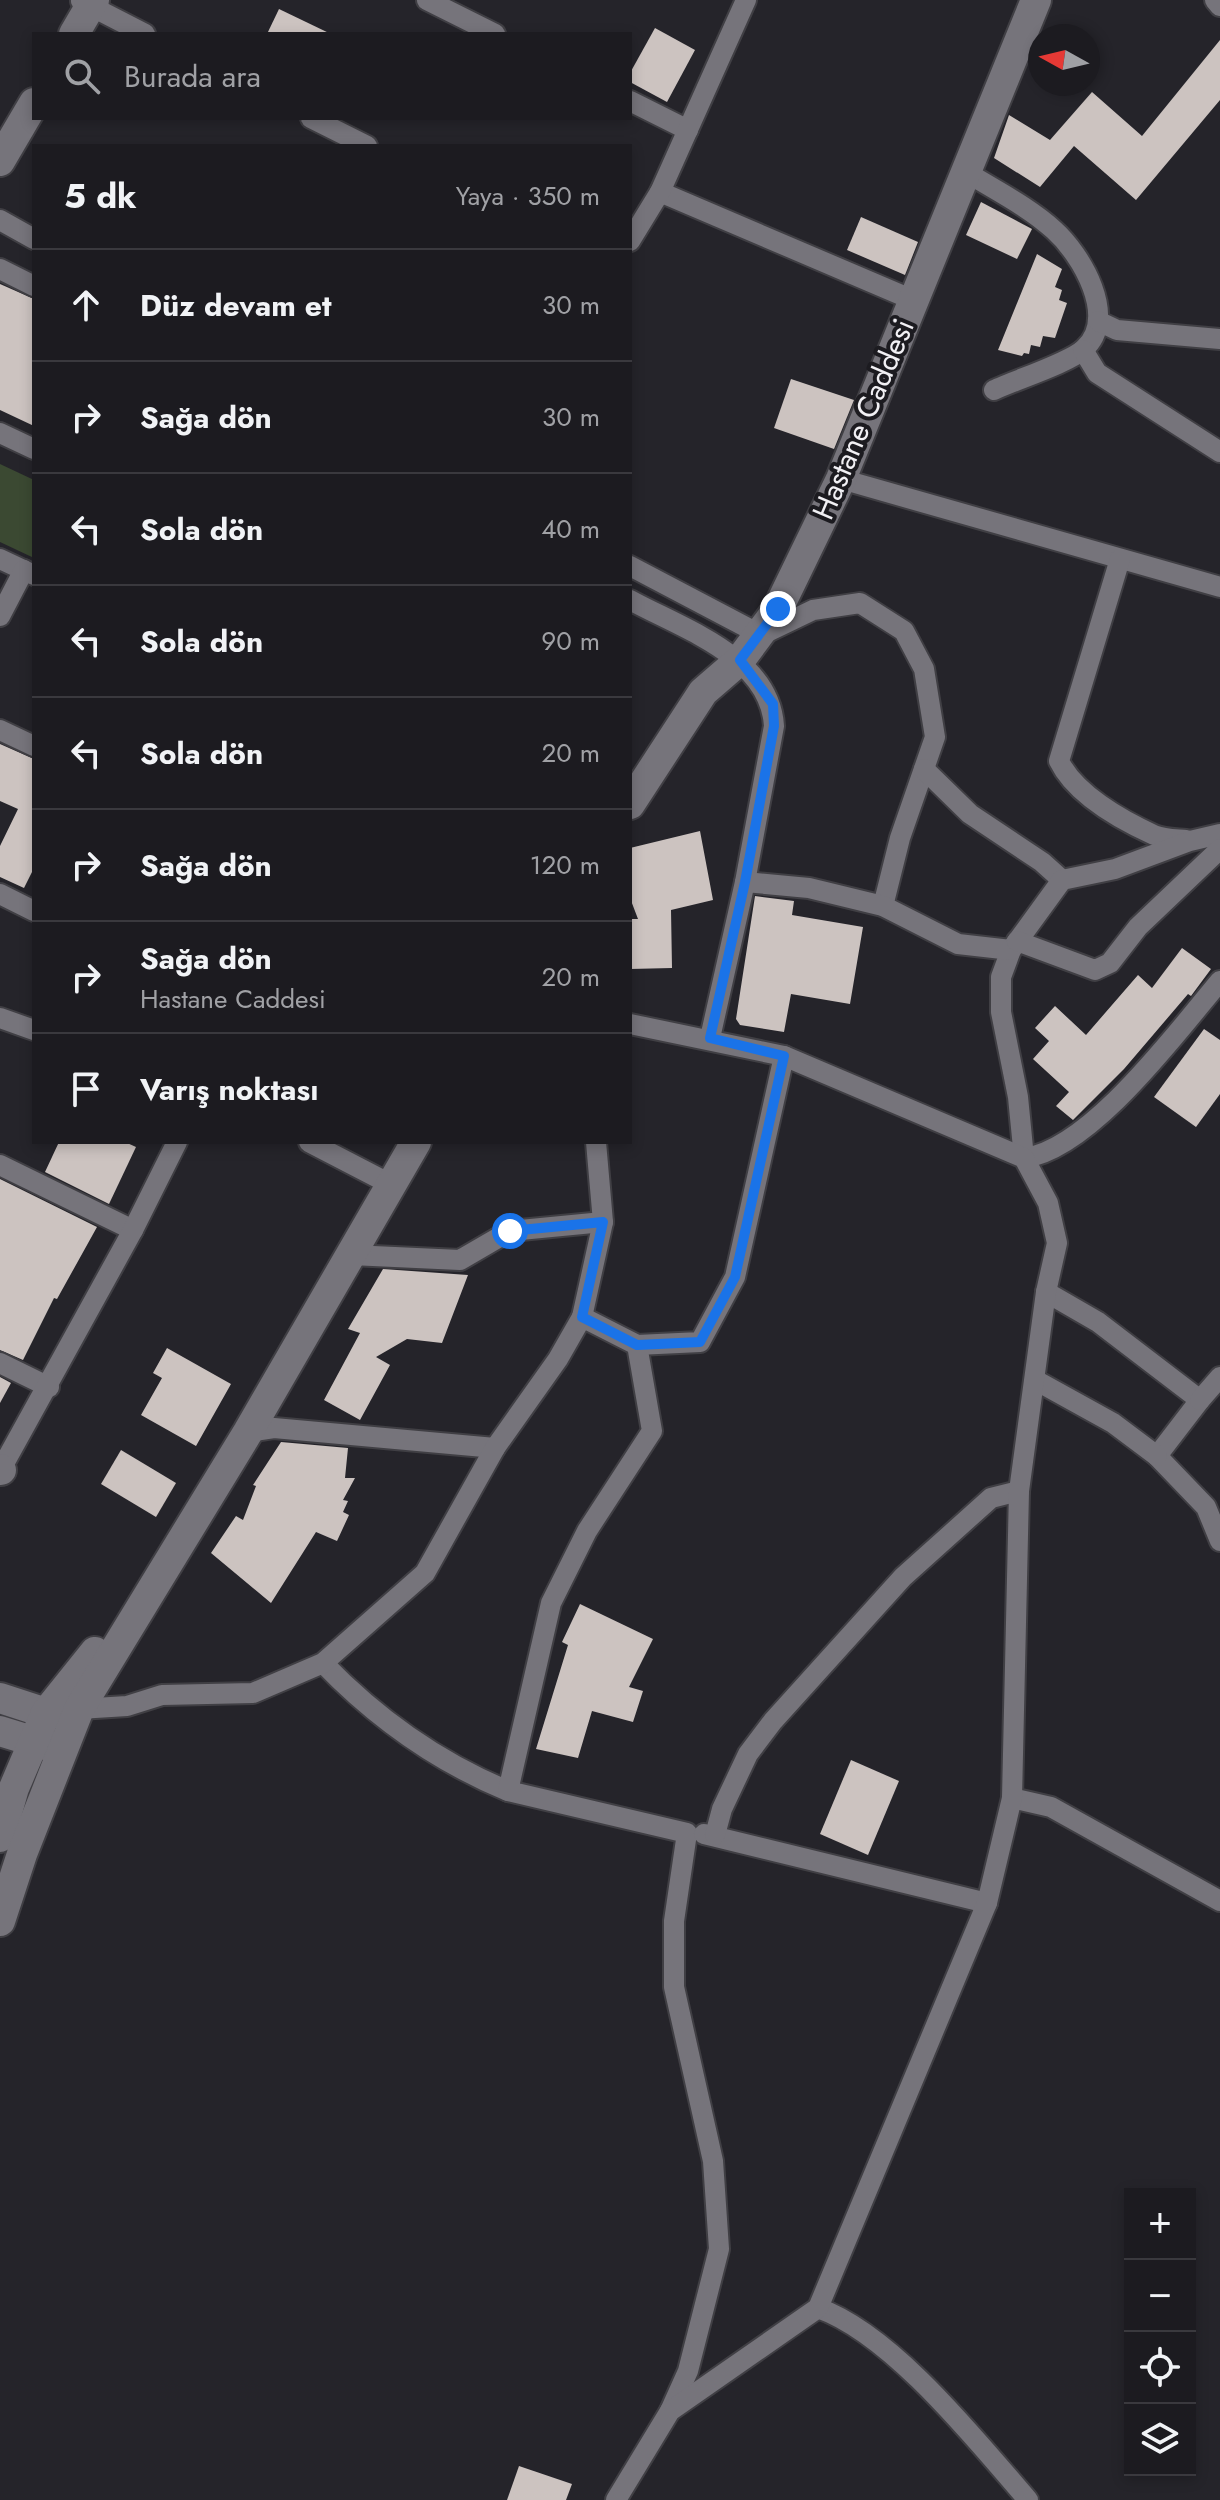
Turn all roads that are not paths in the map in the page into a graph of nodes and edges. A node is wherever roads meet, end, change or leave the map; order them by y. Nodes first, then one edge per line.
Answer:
1 (427, 0) edge
2 (746, 0) edge
3 (1036, 0) edge
4 (1215, 0) edge
5 (88, 2) edge
6 (1220, 6) edge
7 (75, 32) edge
8 (141, 32) edge
9 (491, 32) edge
10 (632, 102) edge
11 (32, 106) edge
12 (315, 120) edge
13 (688, 130) junction
14 (363, 144) edge
15 (0, 161) edge
16 (966, 172) junction
17 (660, 192) junction
18 (0, 220) edge
19 (32, 238) edge
20 (632, 238) edge
21 (0, 269) edge
22 (32, 285) edge
23 (913, 300) junction
24 (1098, 321) junction
25 (1220, 339) edge
26 (1083, 350) junction
27 (994, 390) dead end
28 (0, 433) edge
29 (32, 448) edge
30 (1220, 452) edge
31 (841, 479) junction
32 (0, 559) edge
33 (1120, 559) junction
34 (632, 567) edge
35 (29, 573) edge
36 (1220, 587) edge
37 (632, 601) edge
38 (0, 616) edge
39 (761, 635) junction
40 (740, 660) junction
41 (0, 730) edge
42 (32, 745) edge
43 (924, 769) junction
44 (632, 801) edge
45 (1220, 834) edge
46 (1190, 841) junction
47 (1220, 849) edge
48 (1062, 880) junction
49 (745, 882) junction
50 (0, 894) edge
51 (883, 906) junction
52 (32, 910) edge
53 (1014, 946) junction
54 (1220, 981) edge
55 (0, 1018) edge
56 (632, 1024) edge
57 (32, 1029) edge
58 (710, 1038) junction
59 (784, 1056) junction
60 (176, 1144) edge
61 (313, 1144) edge
62 (391, 1144) edge
63 (414, 1144) edge
64 (596, 1144) edge
65 (1024, 1158) junction
66 (0, 1165) edge
67 (382, 1179) junction
68 (603, 1222) junction
69 (133, 1230) junction
70 (351, 1255) junction
71 (1046, 1292) junction
72 (582, 1317) junction
73 (637, 1345) junction
74 (0, 1363) edge
75 (1220, 1377) edge
76 (1037, 1381) junction
77 (49, 1387) junction
78 (1210, 1401) edge
79 (248, 1432) junction
80 (495, 1448) junction
81 (1157, 1456) junction
82 (0, 1470) edge
83 (1019, 1491) junction
84 (1220, 1541) edge
85 (323, 1663) junction
86 (0, 1698) edge
87 (79, 1709) junction
88 (46, 1713) junction
89 (0, 1731) edge
90 (34, 1741) junction
91 (64, 1751) junction
92 (508, 1791) junction
93 (1012, 1798) junction
94 (687, 1833) junction
95 (715, 1835) junction
96 (0, 1837) edge
97 (1220, 1901) edge
98 (987, 1903) junction
99 (0, 1921) edge
100 (818, 2308) junction
101 (670, 2411) junction
102 (616, 2500) edge
103 (1028, 2500) edge

1 - 9 street
2 - 13 street
3 - 16 main road, Hastane Caddesi
4 - 6 street
5 - 7 main road
5 - 8 street
10 - 13 street
11 - 15 main road
12 - 14 street
13 - 17 street
16 - 23 main road, Hastane Caddesi
16 - 24 street
17 - 20 street
17 - 23 street
18 - 19 street
21 - 22 street
23 - 31 main road, Hastane Caddesi
24 - 25 street
24 - 26 street
26 - 27 street
26 - 30 street
28 - 29 street
31 - 33 street
31 - 39 main road, Hastane Caddesi
32 - 35 street
33 - 36 street
33 - 46 street
34 - 39 street
35 - 38 street
37 - 40 street
39 - 40 main road, Hastane Caddesi
39 - 43 street
40 - 44 main road, Hastane Caddesi
40 - 49 street
41 - 42 street
43 - 48 street
43 - 51 street
45 - 46 street
46 - 48 street
47 - 53 street
48 - 53 street
49 - 51 street
49 - 58 street
50 - 52 street
51 - 53 street
53 - 65 street
54 - 65 street
55 - 57 street
56 - 58 street
58 - 59 street
59 - 65 street
59 - 73 street
60 - 69 street
61 - 67 street
62 - 67 main road
63 - 67 main road
64 - 68 street
65 - 71 street
66 - 69 street
67 - 70 main road
67 - 88 main road
68 - 70 street
68 - 72 street
69 - 77 street
70 - 79 main road
71 - 76 street
71 - 78 street
72 - 73 street
72 - 80 street
73 - 92 street
74 - 77 street
75 - 78 street
76 - 81 street
76 - 83 street
77 - 82 street
78 - 81 street
79 - 80 street
79 - 87 main road
80 - 85 street
81 - 84 street
83 - 93 street
83 - 95 street
85 - 87 street
85 - 92 street
86 - 88 main road
87 - 88 main road
87 - 91 main road
88 - 90 main road
89 - 90 main road
90 - 91 main road
90 - 96 main road
91 - 99 main road
92 - 94 street
93 - 97 street
93 - 98 street
94 - 95 street
94 - 101 street
95 - 98 street
98 - 100 street
100 - 101 street
100 - 103 street
101 - 102 street

